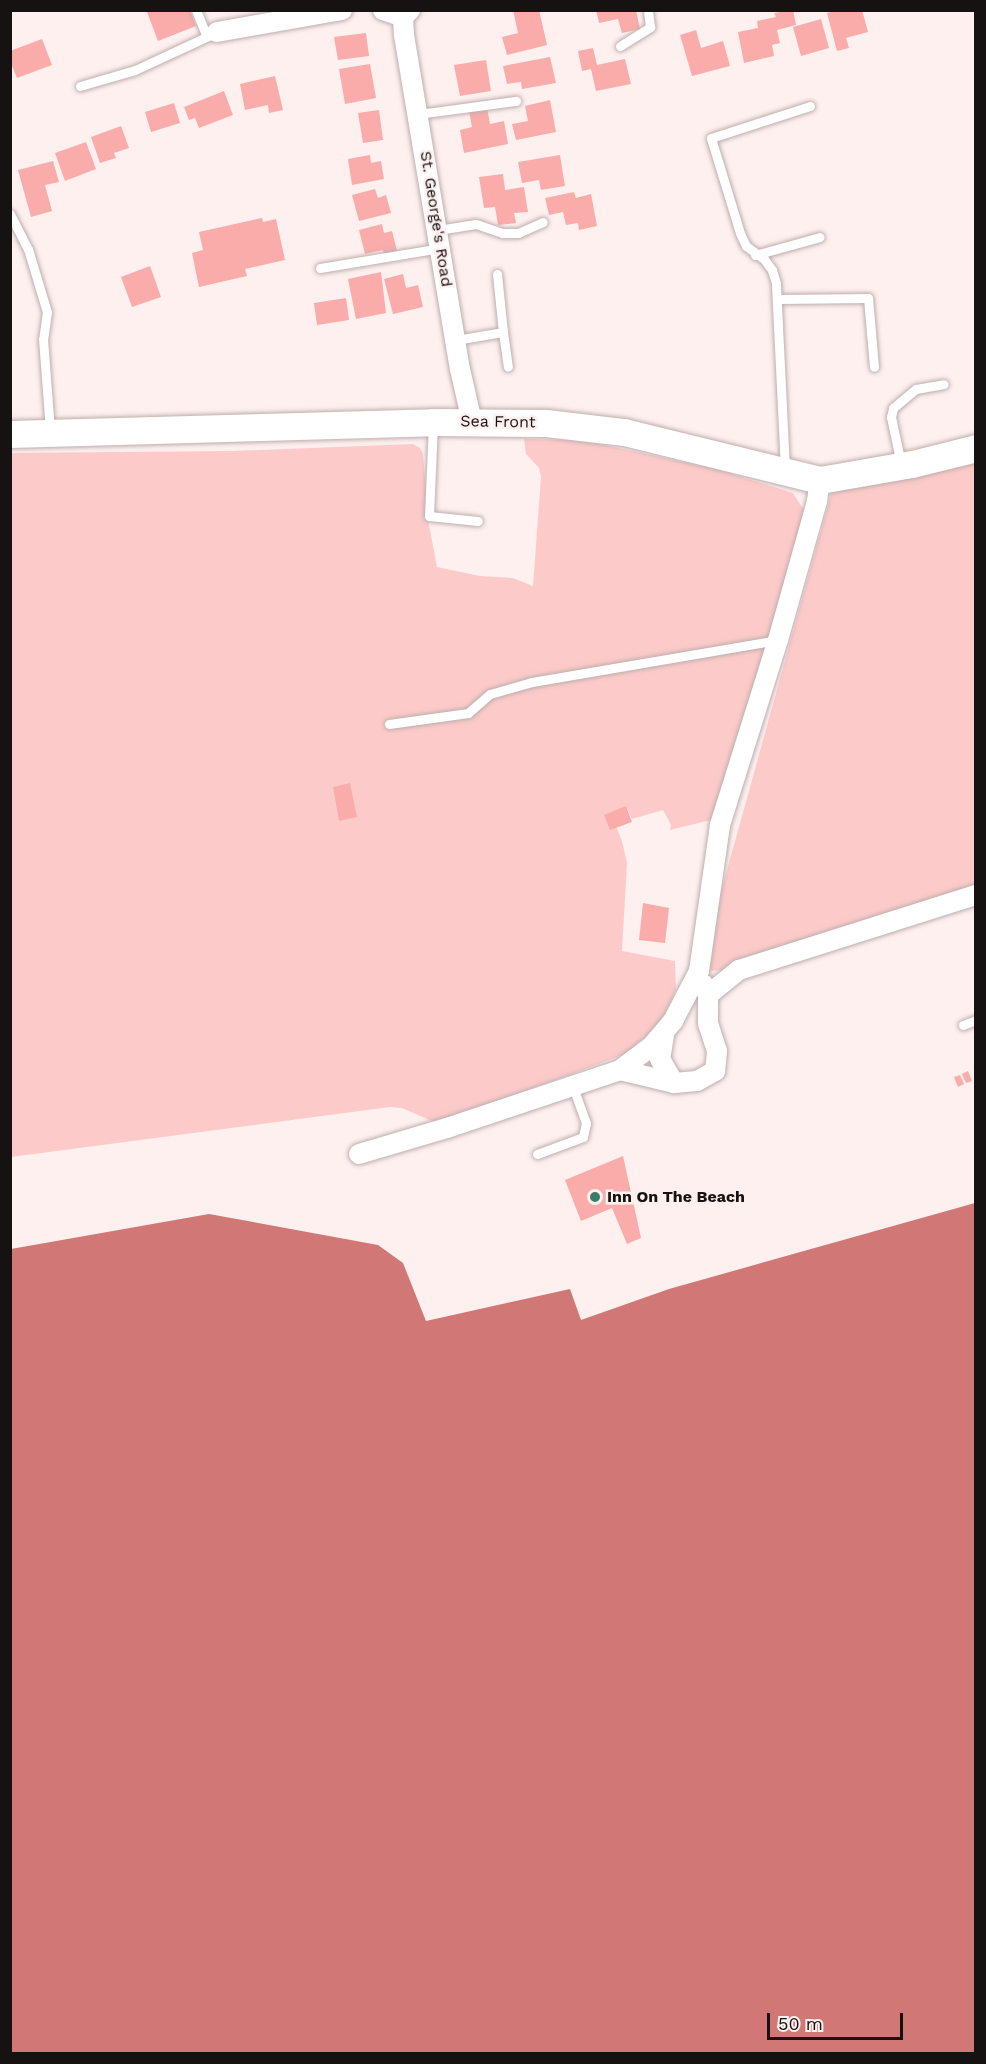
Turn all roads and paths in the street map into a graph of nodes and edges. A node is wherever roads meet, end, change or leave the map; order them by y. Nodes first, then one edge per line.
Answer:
1 (196, 10) edge
2 (342, 10) edge
3 (383, 10) edge
4 (648, 10) edge
5 (406, 14) edge
6 (212, 34) junction
7 (620, 46) dead end
8 (80, 86) dead end
9 (516, 101) dead end
10 (810, 106) dead end
11 (418, 114) junction
12 (10, 214) edge
13 (543, 222) dead end
14 (820, 237) dead end
15 (439, 239) junction
16 (755, 255) junction
17 (320, 268) dead end
18 (497, 274) dead end
19 (778, 299) junction
20 (503, 332) junction
21 (456, 340) junction
22 (508, 367) dead end
23 (874, 367) dead end
24 (944, 384) dead end
25 (433, 422) junction
26 (472, 422) junction
27 (50, 433) junction
28 (10, 434) edge
29 (975, 448) edge
30 (902, 466) junction
31 (785, 471) junction
32 (820, 480) junction
33 (478, 521) dead end
34 (778, 640) junction
35 (388, 724) dead end
36 (975, 895) edge
37 (699, 971) junction
38 (708, 995) junction
39 (975, 1020) edge
40 (963, 1025) dead end
41 (664, 1035) junction
42 (620, 1070) junction
43 (674, 1083) junction
44 (573, 1087) junction
45 (360, 1154) dead end
46 (537, 1154) dead end

1 - 6 lane
2 - 6 street
3 - 5 street
4 - 7 lane
5 - 11 street, St. George's Road
6 - 8 lane
9 - 11 lane
10 - 16 lane
11 - 15 street, St. George's Road
12 - 27 lane
13 - 15 lane
14 - 16 lane
15 - 17 lane
15 - 21 street, St. George's Road
16 - 19 lane
18 - 20 lane
19 - 23 lane
19 - 31 lane
20 - 21 lane
20 - 22 lane
21 - 26 street, St. George's Road
24 - 30 lane
25 - 26 street, Sea Front
25 - 27 street, Sea Front
25 - 33 lane
26 - 31 street, Sea Front
27 - 28 street, Sea Front
29 - 30 street, Sea Front
30 - 32 street, Sea Front
31 - 32 street, Sea Front
32 - 34 street
34 - 35 lane
34 - 37 street
36 - 38 street
37 - 38 street
37 - 41 street
38 - 43 street
39 - 40 lane
41 - 42 street
41 - 43 street
42 - 43 street
42 - 44 street
44 - 45 street
44 - 46 lane

